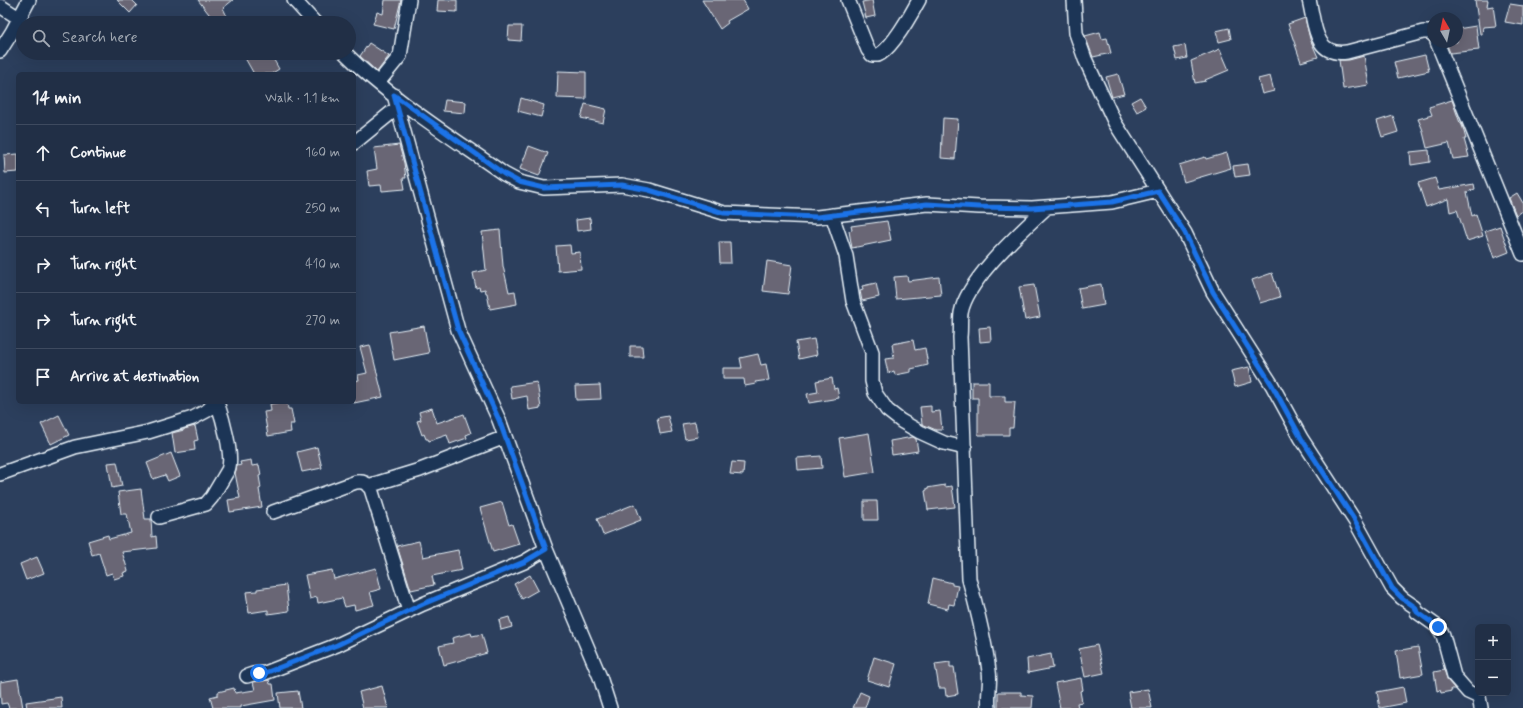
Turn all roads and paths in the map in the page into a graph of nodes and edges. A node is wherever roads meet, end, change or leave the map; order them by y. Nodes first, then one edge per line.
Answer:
1 (29, 0) edge
2 (294, 0) edge
3 (409, 0) edge
4 (848, 0) edge
5 (919, 0) edge
6 (1074, 0) edge
7 (1309, 0) edge
8 (0, 6) edge
9 (16, 16) edge
10 (20, 16) edge
11 (309, 16) edge
12 (16, 24) edge
13 (1427, 32) edge
14 (1438, 48) edge
15 (0, 51) edge
16 (352, 60) edge
17 (378, 83) junction
18 (394, 95) junction
19 (397, 108) junction
20 (356, 141) edge
21 (1158, 191) junction
22 (1047, 207) junction
23 (832, 215) junction
24 (1523, 254) edge
25 (214, 404) edge
26 (217, 404) edge
27 (505, 437) junction
28 (965, 448) junction
29 (0, 474) edge
30 (368, 486) junction
31 (273, 512) dead end
32 (159, 517) dead end
33 (546, 549) junction
34 (408, 611) junction
35 (247, 676) dead end
36 (610, 708) edge
37 (989, 708) edge
38 (1481, 708) edge

1 - 10 street
2 - 11 street
3 - 17 street
4 - 5 street
6 - 21 street
7 - 13 street
8 - 9 street
12 - 15 street
14 - 24 street
16 - 17 street
17 - 18 street
18 - 19 street
18 - 23 street
19 - 20 street
19 - 27 street
21 - 22 street
21 - 38 street
22 - 23 street
22 - 28 street
23 - 28 street
25 - 29 street
26 - 32 street
27 - 30 street
27 - 33 street
28 - 37 street
30 - 31 street
30 - 34 street
33 - 34 street
33 - 36 street
34 - 35 street

